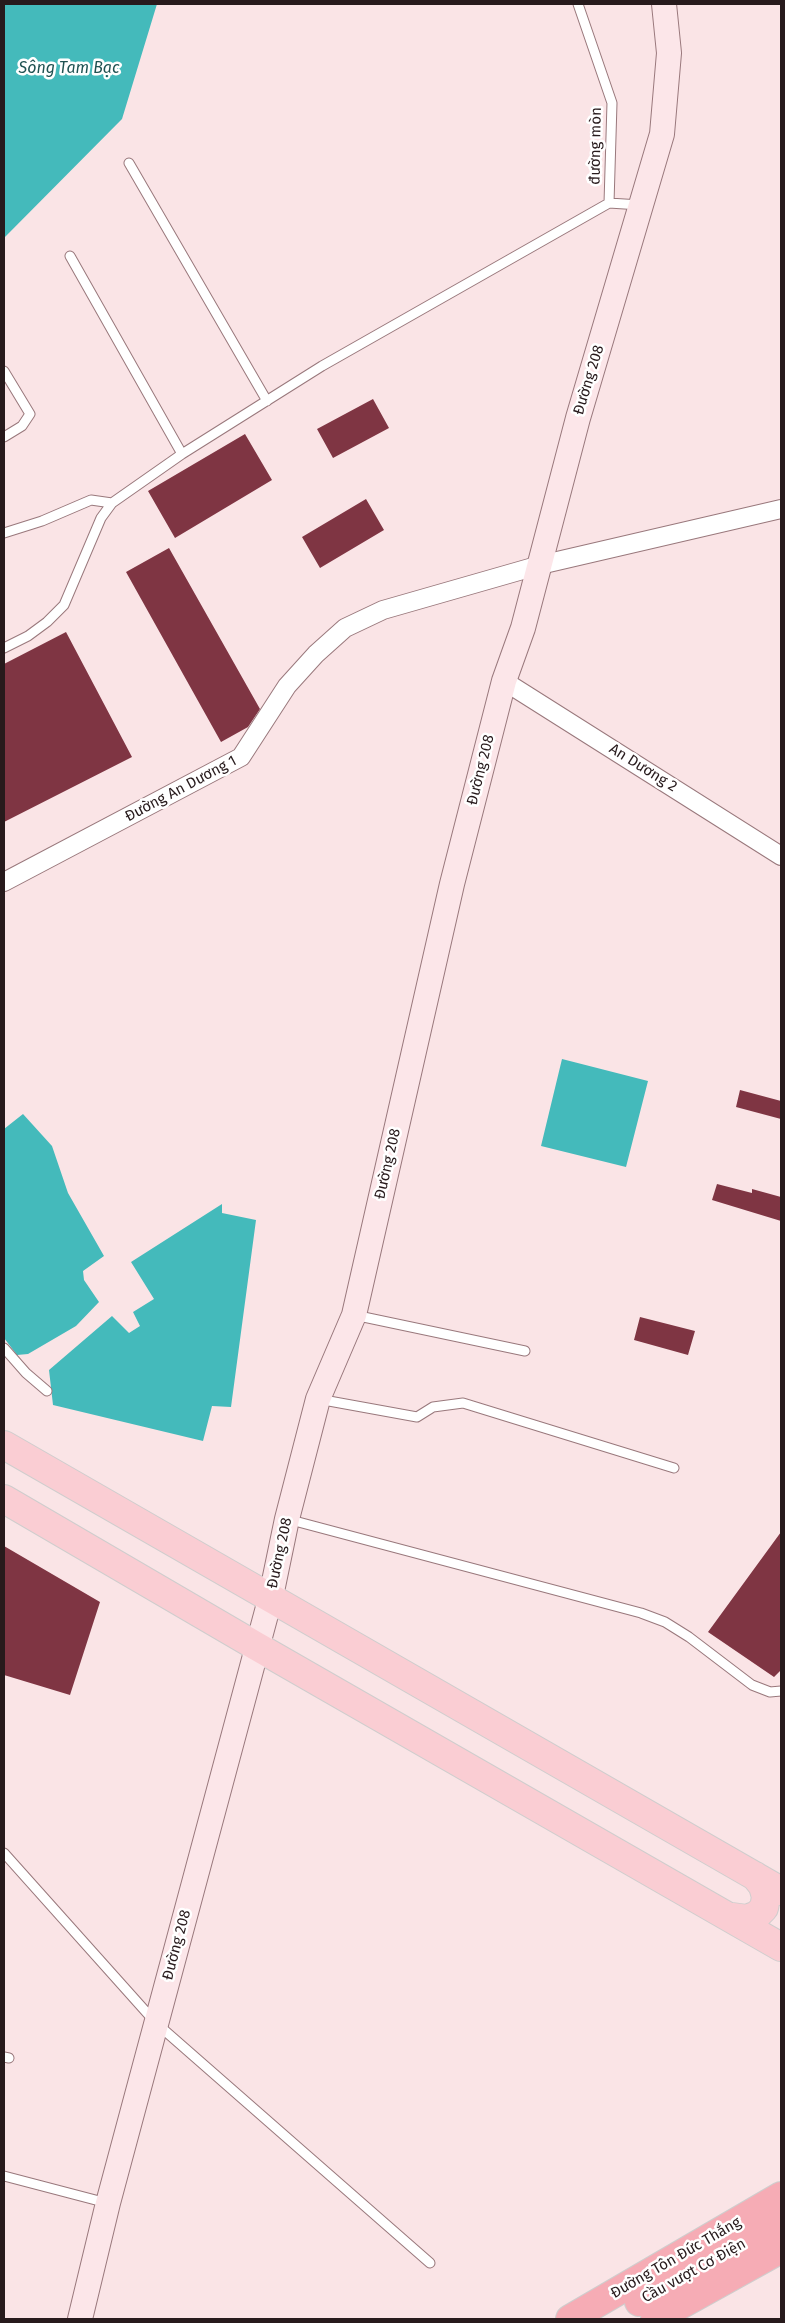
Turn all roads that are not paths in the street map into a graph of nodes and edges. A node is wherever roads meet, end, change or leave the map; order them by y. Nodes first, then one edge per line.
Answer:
1 (578, 4) edge
2 (664, 4) edge
3 (129, 163) dead end
4 (610, 203) junction
5 (641, 205) junction
6 (70, 256) dead end
7 (4, 371) edge
8 (267, 401) junction
9 (4, 437) edge
10 (182, 454) junction
11 (112, 503) junction
12 (781, 509) edge
13 (4, 533) edge
14 (540, 565) junction
15 (4, 648) edge
16 (504, 680) junction
17 (781, 856) edge
18 (4, 882) edge
19 (354, 1315) junction
20 (4, 1348) edge
21 (525, 1351) dead end
22 (48, 1391) dead end
23 (318, 1399) junction
24 (4, 1445) edge
25 (674, 1468) dead end
26 (4, 1499) edge
27 (287, 1519) junction
28 (271, 1596) junction
29 (256, 1646) junction
30 (781, 1691) edge
31 (4, 1853) edge
32 (754, 1876) junction
33 (781, 1891) edge
34 (732, 1917) junction
35 (781, 1947) edge
36 (156, 2023) junction
37 (4, 2176) edge
38 (781, 2196) edge
39 (108, 2203) junction
40 (781, 2222) edge
41 (781, 2249) edge
42 (430, 2263) dead end
43 (781, 2270) edge
44 (80, 2319) edge
45 (570, 2319) edge
46 (607, 2319) edge
47 (655, 2319) edge
48 (694, 2319) edge

1 - 4 lane, đường mòn
2 - 5 street, Đường 208
3 - 8 lane
4 - 5 lane
4 - 8 lane
5 - 14 street, Đường 208
6 - 10 lane
7 - 9 lane
8 - 10 lane
10 - 11 lane
11 - 13 lane
11 - 15 lane
12 - 14 street, Đường An Dương 1
14 - 16 street, Đường 208
14 - 18 street, Đường An Dương 1
16 - 17 street, An Dương 2
16 - 19 street, Đường 208
19 - 21 lane
19 - 23 street, Đường 208
20 - 22 lane
23 - 25 lane
23 - 27 street, Đường 208
24 - 28 main road
26 - 29 main road
27 - 28 street, Đường 208
27 - 30 lane
28 - 29 street, Đường 208
28 - 32 main road
29 - 34 main road
29 - 36 street, Đường 208
31 - 36 lane
32 - 33 main road
32 - 34 main road
34 - 35 main road
36 - 39 street, Đường 208
36 - 42 lane
37 - 39 lane
38 - 45 highway, Đường Tôn Đức Thắng
39 - 44 street, Đường 208
40 - 46 highway, Cầu vượt Cơ Điện
41 - 47 highway, Cầu vượt Cơ Điện
43 - 48 highway

